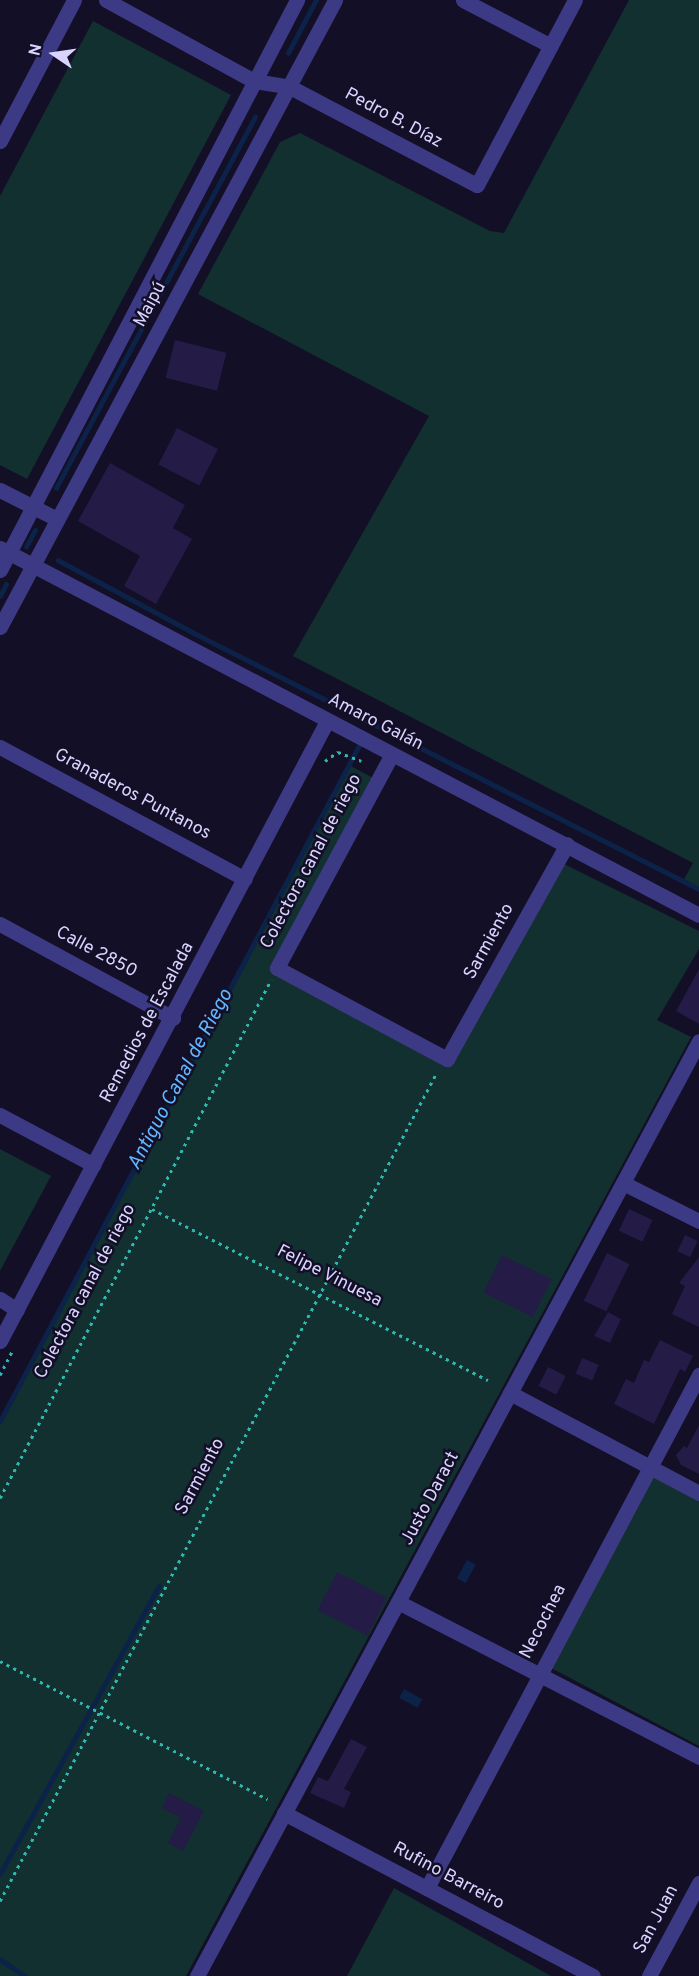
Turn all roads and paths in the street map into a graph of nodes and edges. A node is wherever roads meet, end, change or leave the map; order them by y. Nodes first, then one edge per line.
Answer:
1 (74, 0) edge
2 (106, 0) edge
3 (297, 0) edge
4 (335, 0) edge
5 (463, 0) edge
6 (575, 0) edge
7 (551, 46) junction
8 (254, 81) junction
9 (290, 87) junction
10 (0, 139) edge
11 (0, 490) edge
12 (32, 507) junction
13 (57, 519) junction
14 (4, 550) edge
15 (32, 567) junction
16 (0, 570) edge
17 (0, 627) edge
18 (327, 721) junction
19 (0, 747) edge
20 (392, 754) junction
21 (346, 755) dead end
22 (361, 760) dead end
23 (567, 844) junction
24 (245, 879) junction
25 (699, 915) edge
26 (0, 924) edge
27 (278, 968) junction
28 (173, 1018) junction
29 (699, 1041) edge
30 (437, 1071) dead end
31 (0, 1115) edge
32 (94, 1165) junction
33 (622, 1183) junction
34 (152, 1209) junction
35 (699, 1221) edge
36 (320, 1295) junction
37 (0, 1299) edge
38 (17, 1310) junction
39 (0, 1341) edge
40 (699, 1375) edge
41 (488, 1380) dead end
42 (510, 1393) junction
43 (648, 1465) junction
44 (699, 1493) edge
45 (0, 1498) edge
46 (398, 1602) junction
47 (0, 1661) edge
48 (540, 1672) junction
49 (699, 1757) edge
50 (267, 1799) dead end
51 (284, 1813) junction
52 (699, 1883) edge
53 (427, 1888) junction
54 (0, 1901) edge
55 (197, 1976) edge
56 (594, 1976) edge
57 (649, 1976) edge

1 - 10 street
2 - 8 street
3 - 8 street, Maipú
4 - 9 street, Maipú
5 - 7 street
6 - 7 street
7 - 9 street, Pedro B. Díaz
8 - 9 street, Pedro B. Díaz
8 - 12 street, Maipú
9 - 13 street, Maipú
11 - 12 street
12 - 13 street
12 - 14 street, Maipú
13 - 15 street, Maipú
14 - 15 street, Amaro Galán
14 - 16 street, Maipú
15 - 17 street, Maipú
15 - 18 street, Amaro Galán
18 - 20 street, Amaro Galán
18 - 24 street, Remedios de Escalada
19 - 24 street, Granaderos Puntanos
20 - 23 street, Amaro Galán
20 - 27 street, Colectora canal de riego
21 - 22 path
23 - 25 street, Amaro Galán
23 - 27 street, Sarmiento
24 - 28 street, Remedios de Escalada
26 - 28 street, Calle 2850
27 - 34 path, Colectora canal de riego
28 - 32 street, Remedios de Escalada
29 - 33 street, Justo Daract
30 - 36 path, Sarmiento
31 - 32 street
32 - 38 street, Remedios de Escalada
33 - 35 street
33 - 42 street, Justo Daract
34 - 36 path, Felipe Vinuesa
34 - 45 path, Colectora canal de riego
36 - 41 path, Felipe Vinuesa
36 - 54 path, Sarmiento
37 - 38 street
38 - 39 street, Remedios de Escalada
40 - 43 street, Necochea
42 - 43 street
42 - 46 street, Justo Daract
43 - 44 street
43 - 48 street, Necochea
46 - 48 street
46 - 51 street, Justo Daract
47 - 50 path
48 - 49 street
48 - 53 street, Necochea
51 - 53 street, Rufino Barreiro
51 - 55 street, Justo Daract
52 - 57 street, San Juan
53 - 56 street, Rufino Barreiro

